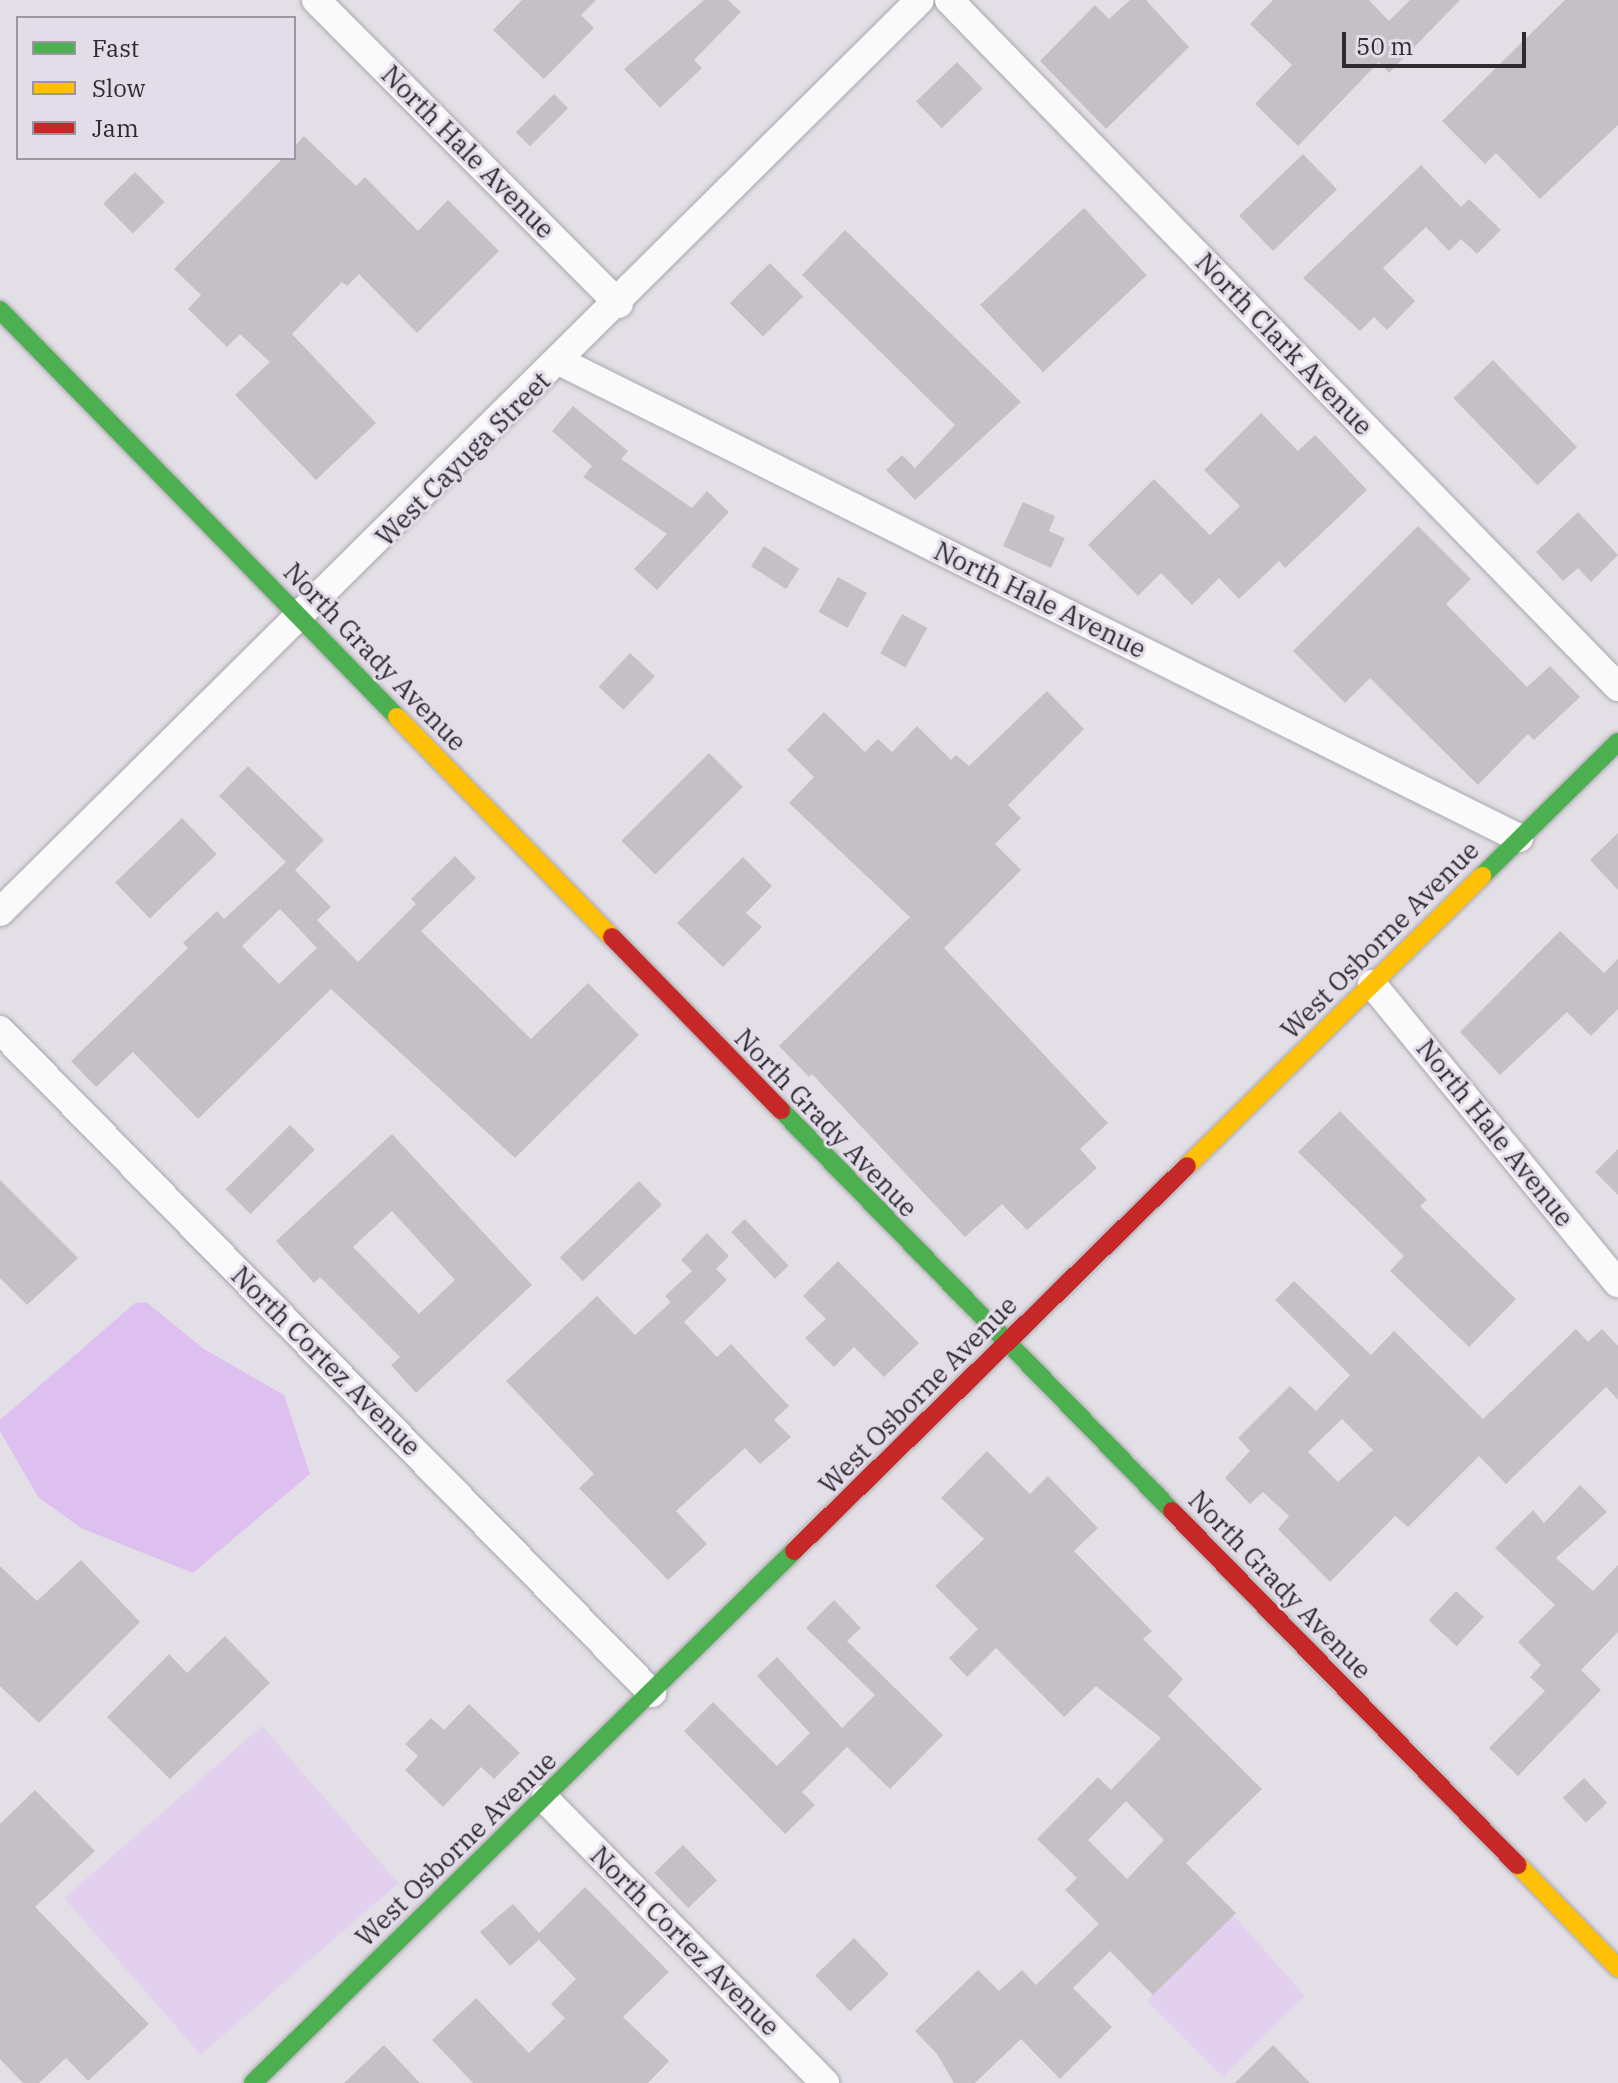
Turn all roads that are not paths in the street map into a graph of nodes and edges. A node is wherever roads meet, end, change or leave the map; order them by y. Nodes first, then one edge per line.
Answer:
1 (316, 0) edge
2 (920, 0) edge
3 (949, 0) edge
4 (619, 304) junction
5 (0, 310) edge
6 (561, 362) junction
7 (301, 618) junction
8 (1618, 687) edge
9 (1618, 742) edge
10 (1519, 838) junction
11 (0, 912) edge
12 (1372, 984) junction
13 (0, 1030) edge
14 (1618, 1283) edge
15 (1006, 1346) junction
16 (652, 1693) junction
17 (545, 1799) junction
18 (1618, 1968) edge
19 (253, 2083) edge
20 (825, 2083) edge

1 - 4 street, North Hale Avenue
2 - 4 street, West Cayuga Street
3 - 8 street, North Clark Avenue
4 - 6 street, West Cayuga Street
5 - 7 street, North Grady Avenue
6 - 7 street, West Cayuga Street
6 - 10 street, North Hale Avenue
7 - 11 street, West Cayuga Street
7 - 15 street, North Grady Avenue
9 - 10 street, West Osborne Avenue
10 - 12 street, West Osborne Avenue
12 - 14 street, North Hale Avenue
12 - 15 street, West Osborne Avenue
13 - 16 street, North Cortez Avenue
15 - 16 street, West Osborne Avenue
15 - 18 street, North Grady Avenue
16 - 17 street, West Osborne Avenue
17 - 19 street, West Osborne Avenue
17 - 20 street, North Cortez Avenue

